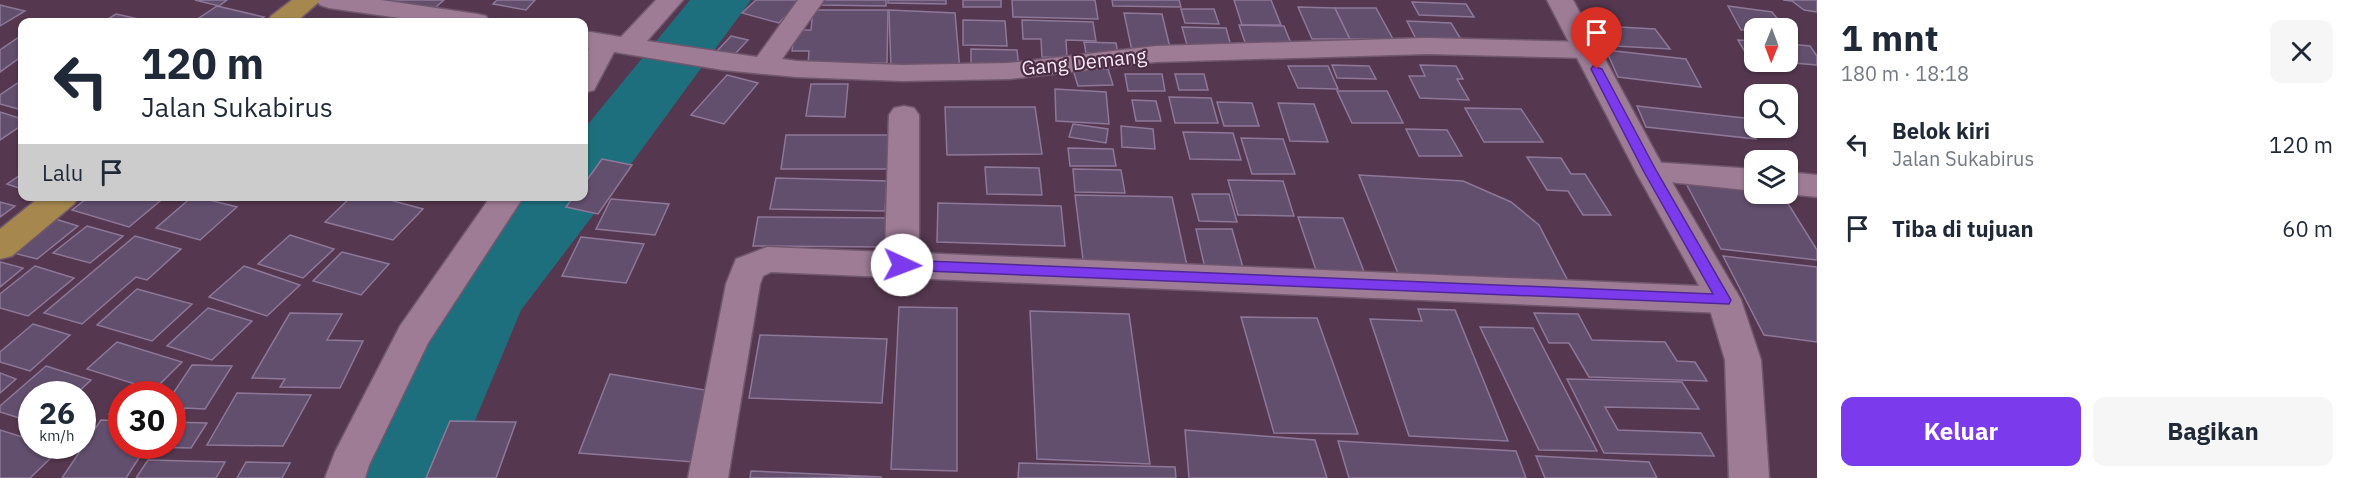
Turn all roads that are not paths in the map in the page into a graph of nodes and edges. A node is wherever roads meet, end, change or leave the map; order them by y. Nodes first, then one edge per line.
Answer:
1 (308, 0) edge
2 (329, 0) edge
3 (670, 0) edge
4 (811, 0) edge
5 (1560, 0) edge
6 (285, 18) edge
7 (450, 18) edge
8 (615, 43) edge
9 (1587, 50) junction
10 (764, 66) junction
11 (588, 79) edge
12 (904, 115) dead end
13 (1650, 172) junction
14 (1744, 179) edge
15 (1798, 184) edge
16 (1817, 186) edge
17 (57, 201) edge
18 (504, 201) edge
19 (0, 247) edge
20 (902, 265) junction
21 (1724, 300) junction
22 (345, 478) edge
23 (708, 478) edge
24 (1749, 478) edge

1 - 6 main road
2 - 7 street
3 - 8 street
4 - 10 street
5 - 9 street
8 - 10 street, Gang Demang
8 - 11 street
9 - 10 street, Gang Demang
9 - 13 street
12 - 20 street
13 - 14 street
13 - 21 street
15 - 16 street
17 - 19 main road
18 - 22 street
20 - 21 street
20 - 23 street
21 - 24 street

